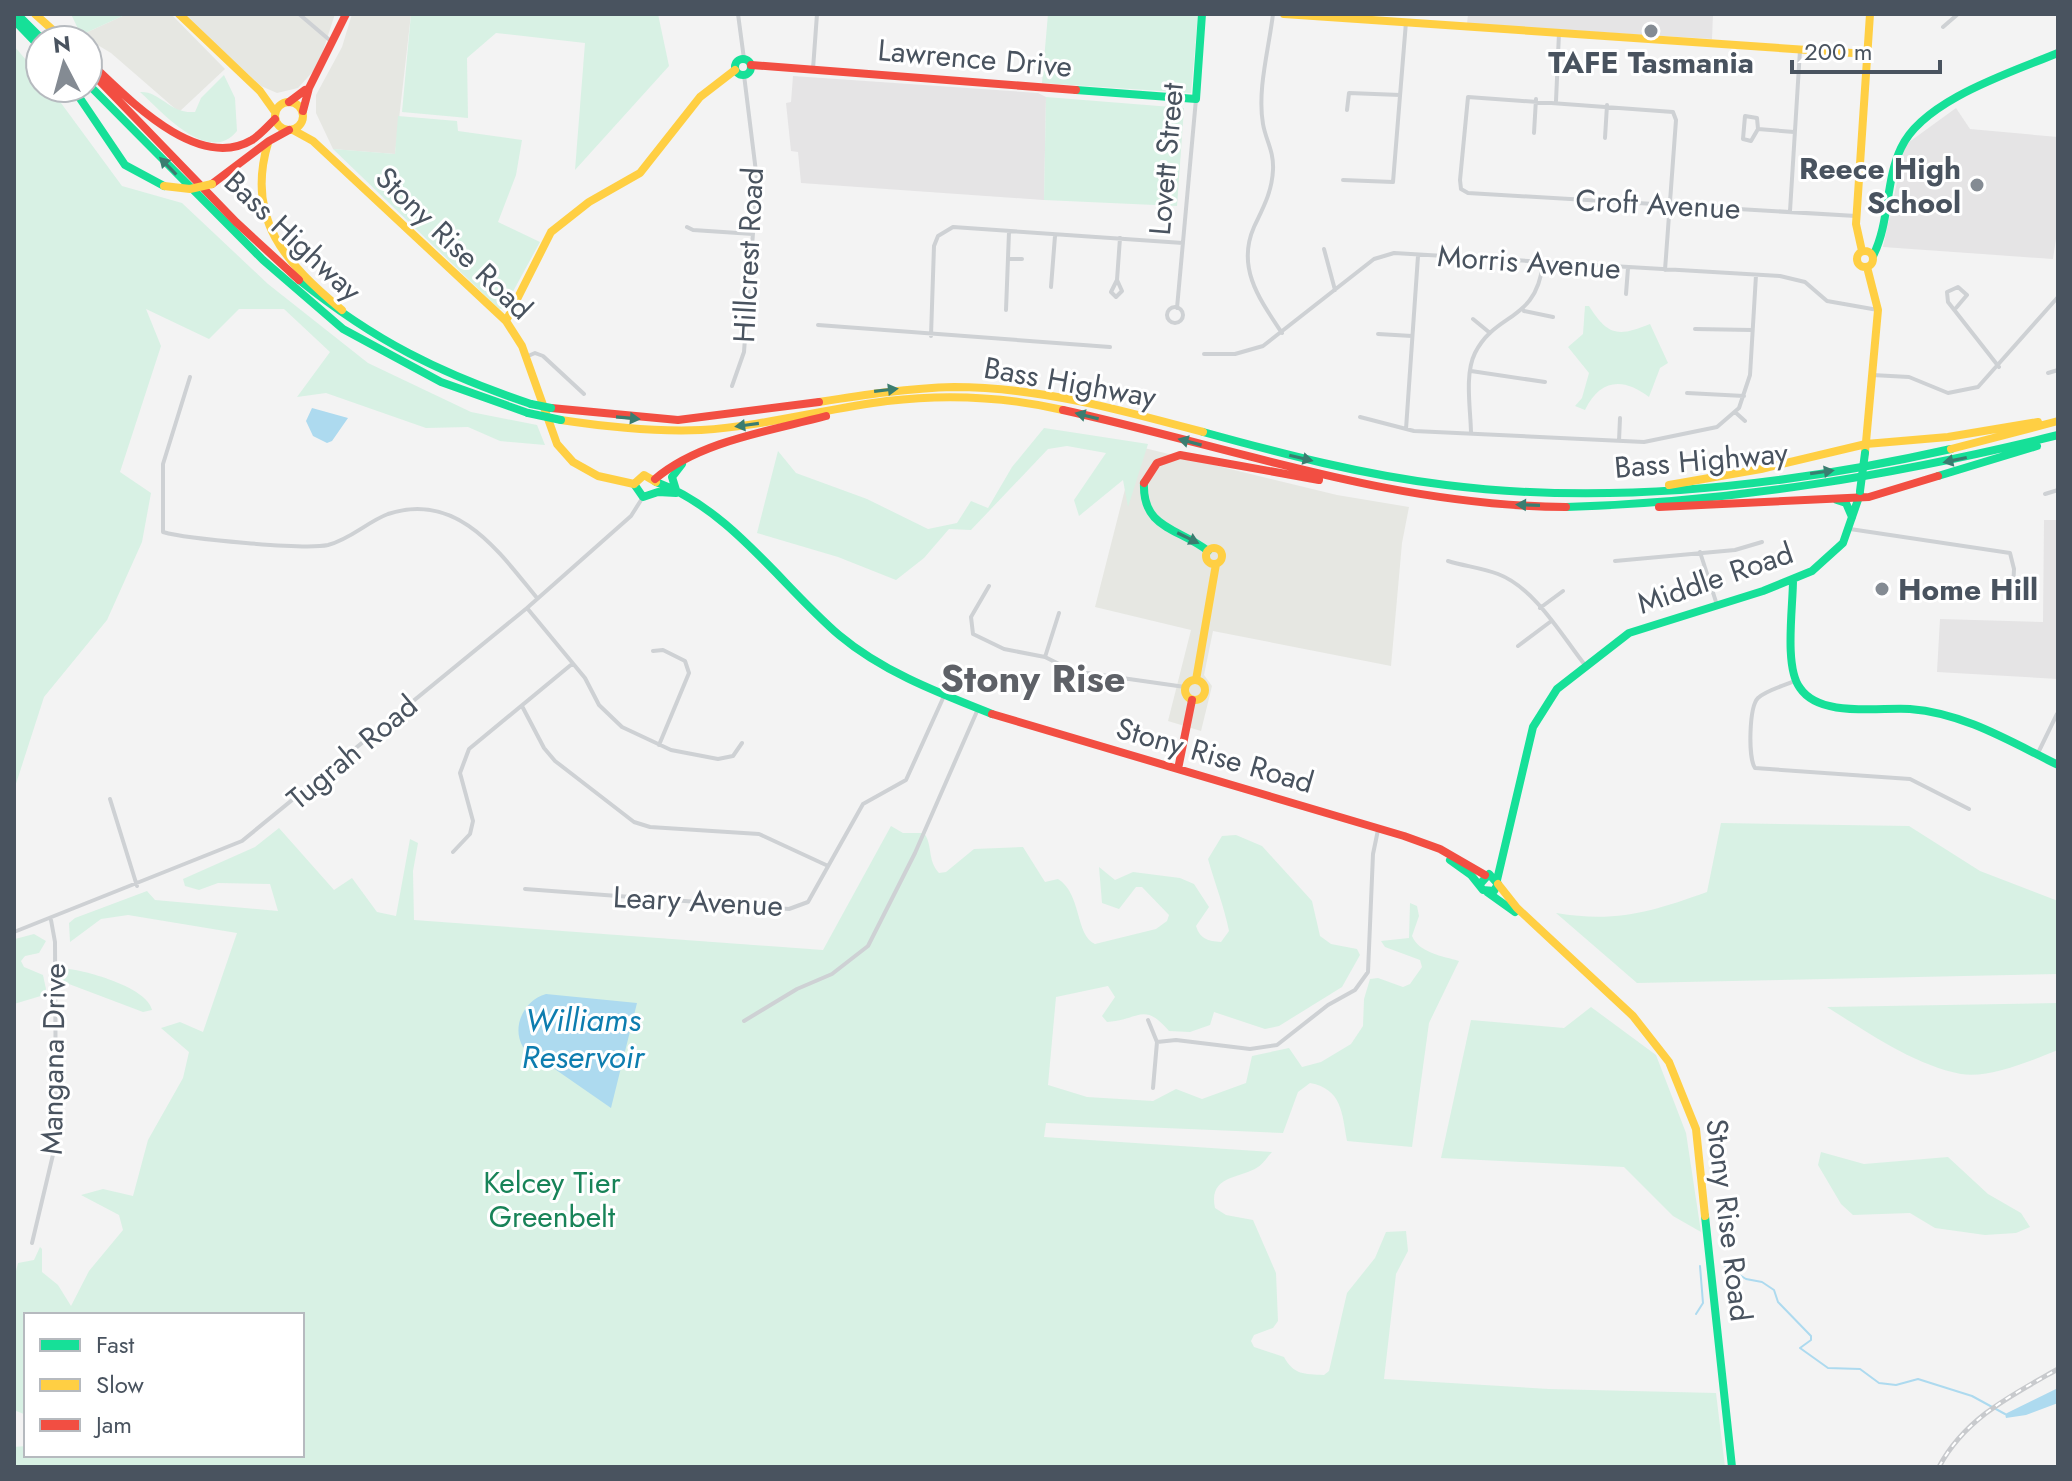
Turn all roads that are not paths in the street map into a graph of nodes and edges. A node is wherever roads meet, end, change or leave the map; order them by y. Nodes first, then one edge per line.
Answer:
1 (179, 14) edge
2 (299, 14) edge
3 (346, 14) edge
4 (738, 14) edge
5 (817, 14) edge
6 (1202, 14) edge
7 (1273, 14) edge
8 (1284, 14) edge
9 (1435, 14) edge
10 (1870, 14) edge
11 (1958, 14) edge
12 (1355, 16) edge
13 (1406, 22) junction
14 (1434, 24) junction
15 (1943, 27) dead end
16 (1559, 33) junction
17 (335, 45) junction
18 (1800, 50) junction
19 (2058, 53) edge
20 (1867, 54) junction
21 (747, 62) junction
22 (813, 69) junction
23 (735, 70) junction
24 (104, 74) edge
25 (744, 75) junction
26 (312, 83) junction
27 (104, 85) edge
28 (260, 91) junction
29 (1400, 95) junction
30 (1196, 99) junction
31 (1536, 99) junction
32 (104, 100) edge
33 (1556, 101) junction
34 (286, 102) junction
35 (84, 104) edge
36 (1607, 105) junction
37 (1347, 110) dead end
38 (275, 116) junction
39 (303, 116) junction
40 (1758, 129) junction
41 (291, 130) junction
42 (1794, 132) junction
43 (1534, 133) dead end
44 (1605, 138) dead end
45 (313, 141) junction
46 (268, 143) junction
47 (1343, 180) dead end
48 (1669, 204) junction
49 (1790, 211) junction
50 (1856, 216) junction
51 (687, 227) dead end
52 (1009, 232) junction
53 (753, 234) junction
54 (1055, 236) junction
55 (1120, 238) junction
56 (1183, 243) junction
57 (1324, 249) dead end
58 (1862, 251) junction
59 (1418, 254) junction
60 (1873, 256) junction
61 (1008, 259) junction
62 (1022, 259) dead end
63 (1543, 263) junction
64 (1867, 267) junction
65 (1628, 268) junction
66 (1665, 270) junction
67 (1756, 275) junction
68 (1117, 280) dead end
69 (1051, 287) dead end
70 (1335, 290) junction
71 (1626, 294) dead end
72 (2058, 297) edge
73 (1177, 308) dead end
74 (1956, 308) junction
75 (1006, 310) dead end
76 (1878, 310) junction
77 (1523, 311) junction
78 (1553, 317) dead end
79 (1473, 319) dead end
80 (506, 321) junction
81 (818, 325) dead end
82 (1695, 329) dead end
83 (1752, 330) junction
84 (1282, 333) junction
85 (1490, 333) junction
86 (1378, 334) dead end
87 (931, 336) junction
88 (1412, 336) junction
89 (389, 347) junction
90 (1110, 347) dead end
91 (1204, 354) dead end
92 (528, 356) junction
93 (1999, 367) junction
94 (2058, 370) edge
95 (1471, 371) junction
96 (2048, 373) dead end
97 (1872, 375) junction
98 (190, 377) dead end
99 (1545, 382) dead end
100 (732, 386) dead end
101 (1687, 393) dead end
102 (584, 394) dead end
103 (1744, 396) junction
104 (885, 402) junction
105 (530, 408) junction
106 (1735, 412) junction
107 (1360, 417) dead end
108 (1620, 418) dead end
109 (2058, 420) edge
110 (1745, 421) dead end
111 (1406, 429) junction
112 (1866, 429) junction
113 (1471, 434) junction
114 (2058, 436) edge
115 (1619, 441) junction
116 (1881, 443) junction
117 (1865, 448) junction
118 (685, 460) junction
119 (655, 481) junction
120 (634, 484) junction
121 (1356, 484) junction
122 (2058, 490) edge
123 (654, 493) junction
124 (679, 493) junction
125 (1605, 493) junction
126 (2045, 494) dead end
127 (1859, 495) junction
128 (643, 497) junction
129 (1835, 499) junction
130 (1554, 506) junction
131 (1852, 525) junction
132 (1762, 542) dead end
133 (1700, 552) junction
134 (1448, 561) dead end
135 (1615, 561) dead end
136 (1793, 580) junction
137 (989, 586) dead end
138 (2013, 588) dead end
139 (1563, 591) dead end
140 (537, 598) junction
141 (1717, 605) junction
142 (527, 608) junction
143 (1540, 608) junction
144 (1059, 613) dead end
145 (1550, 622) junction
146 (1518, 646) dead end
147 (653, 651) dead end
148 (1045, 657) junction
149 (572, 664) junction
150 (1585, 665) junction
151 (1196, 680) junction
152 (1794, 681) junction
153 (1185, 687) junction
154 (944, 696) junction
155 (1192, 700) junction
156 (522, 706) junction
157 (978, 709) junction
158 (2057, 714) edge
159 (742, 743) dead end
160 (659, 745) junction
161 (2037, 755) junction
162 (2058, 765) edge
163 (1178, 769) junction
164 (110, 799) dead end
165 (1969, 809) dead end
166 (1378, 828) junction
167 (1425, 843) junction
168 (453, 852) dead end
169 (1502, 858) junction
170 (826, 865) junction
171 (1487, 875) junction
172 (1498, 882) junction
173 (1480, 884) junction
174 (137, 886) junction
175 (525, 889) dead end
176 (1487, 892) junction
177 (51, 920) junction
178 (14, 932) edge
179 (1548, 938) junction
180 (1148, 1020) dead end
181 (744, 1021) dead end
182 (1157, 1042) junction
183 (1153, 1088) dead end
184 (32, 1243) dead end
185 (1732, 1467) edge

1 - 28 main road
2 - 17 street
3 - 17 main road
4 - 21 street
5 - 22 street
6 - 30 main road, Lovett Street
7 - 84 street
8 - 12 main road
9 - 14 street
10 - 20 main road
11 - 15 street
12 - 13 main road
13 - 14 main road
13 - 29 street
14 - 16 main road
16 - 18 main road
16 - 33 street
17 - 26 main road
18 - 20 main road
18 - 42 street
19 - 60 main road
20 - 50 main road
21 - 22 main road, Lawrence Drive
21 - 23 main road
21 - 25 main road
22 - 30 main road, Lawrence Drive
23 - 25 main road
23 - 80 main road
24 - 38 main road
25 - 53 street, Hillcrest Road
26 - 34 main road
26 - 39 main road
27 - 89 main road, Bass Highway
28 - 34 main road
28 - 38 main road
29 - 37 street
29 - 47 street
30 - 56 street, Lovett Street
31 - 33 street
31 - 43 street
31 - 48 street, Croft Avenue
105 -> 32 main road, Bass Highway
33 - 36 street
34 - 38 main road
34 - 39 main road
35 - 46 main road, bridge
36 - 44 street
36 - 48 street
38 - 41 main road
39 - 41 main road
39 - 45 main road, Stony Rise Road
40 - 40 street
40 - 42 street
41 - 45 main road, Stony Rise Road
41 - 46 main road
42 - 49 street
45 - 80 main road, Stony Rise Road
46 - 89 main road
48 - 49 street, Croft Avenue
48 - 66 street
49 - 50 street, Croft Avenue
50 - 58 main road
51 - 53 street
52 - 54 street
52 - 61 street
52 - 87 street
53 - 100 street, Hillcrest Road
54 - 55 street
54 - 69 street
55 - 56 street
55 - 68 street
56 - 73 street, Lovett Street
57 - 70 street
58 - 60 main road
58 - 64 main road, Middle Road
59 - 63 street, Morris Avenue
59 - 70 street, Morris Avenue
59 - 88 street
60 - 64 main road
61 - 62 street
61 - 75 street
63 - 65 street, Morris Avenue
63 - 77 street
64 - 76 main road, Middle Road
65 - 66 street, Morris Avenue
65 - 71 street
66 - 67 street, Morris Avenue
67 - 76 street, Morris Avenue
67 - 83 street
70 - 84 street, Morris Avenue
72 - 93 street
74 - 74 street
74 - 93 street
76 - 97 main road, Middle Road
77 - 78 street
77 - 85 street
79 - 85 street
80 - 92 main road, Stony Rise Road
81 - 87 street
82 - 83 street
83 - 103 street
84 - 91 street, Morris Avenue
85 - 95 street
86 - 88 street
87 - 90 street
88 - 111 street
89 - 105 main road, Bass Highway
92 - 102 street
92 - 120 main road, Stony Rise Road
93 - 97 street
94 - 96 street
95 - 99 street
95 - 113 street
97 - 112 main road, Middle Road
98 - 140 street
101 - 103 street
103 - 106 street
104 -> 105 main road, Bass Highway, bridge
104 - 118 main road
121 -> 104 main road, Bass Highway
105 -> 125 main road, Bass Highway, bridge
106 - 110 street
106 - 115 street
107 - 111 street
108 - 115 street
109 - 116 main road
125 -> 109 main road, Bass Highway
111 - 113 street
112 - 116 main road
112 - 117 main road, Middle Road
113 - 115 street
114 - 127 main road
114 -> 130 main road, Bass Highway
116 - 117 main road
117 - 125 main road
117 - 127 main road, Middle Road, bridge
118 - 119 main road
118 - 124 main road
119 - 120 main road
119 - 123 main road
119 - 124 main road, Stony Rise Road
120 - 128 main road
130 -> 121 main road, Bass Highway
121 -> 151 main road
122 - 126 street
123 - 124 main road
123 - 128 main road
124 - 154 main road, Stony Rise Road
127 - 129 main road
127 - 131 main road, Middle Road
128 - 140 street, Tugrah Road
129 - 130 main road
129 - 131 main road
131 - 136 main road, Middle Road
131 - 138 street
132 - 133 street
133 - 135 street
133 - 141 street
134 - 143 street
136 - 141 main road, Middle Road
136 - 152 main road
137 - 148 street
139 - 143 street
140 - 142 street, Tugrah Road
141 - 150 main road, Middle Road
142 - 149 street
142 - 174 street, Tugrah Road
143 - 145 street
144 - 148 street
145 - 146 street
145 - 150 street
147 - 160 street
148 - 153 street
149 - 156 street
149 - 160 street
150 - 169 main road, Middle Road
151 - 153 main road
151 - 155 main road
152 - 161 main road
152 - 165 street
153 - 155 main road
154 - 157 main road, Stony Rise Road
154 - 170 street, Leary Avenue
155 - 163 main road
156 - 168 street
156 - 170 street
157 - 163 main road, Stony Rise Road
157 - 181 street
158 - 161 street
159 - 160 street
161 - 162 main road
163 - 166 main road, Stony Rise Road
164 - 174 street
166 - 167 main road, Stony Rise Road
166 - 182 street
167 - 171 main road, Stony Rise Road
167 - 173 main road, Stony Rise Road
169 - 171 main road, Middle Road
169 - 172 main road, Middle Road
170 - 175 street, Leary Avenue
171 - 172 main road, Stony Rise Road
171 - 173 main road, Middle Road
172 - 176 main road
172 - 179 main road, Stony Rise Road
173 - 176 main road, Stony Rise Road
174 - 177 street, Tugrah Road
176 - 179 main road, Stony Rise Road
177 - 178 street, Tugrah Road
177 - 184 street, Mangana Drive
179 - 185 main road, Stony Rise Road
180 - 182 street
182 - 183 street

